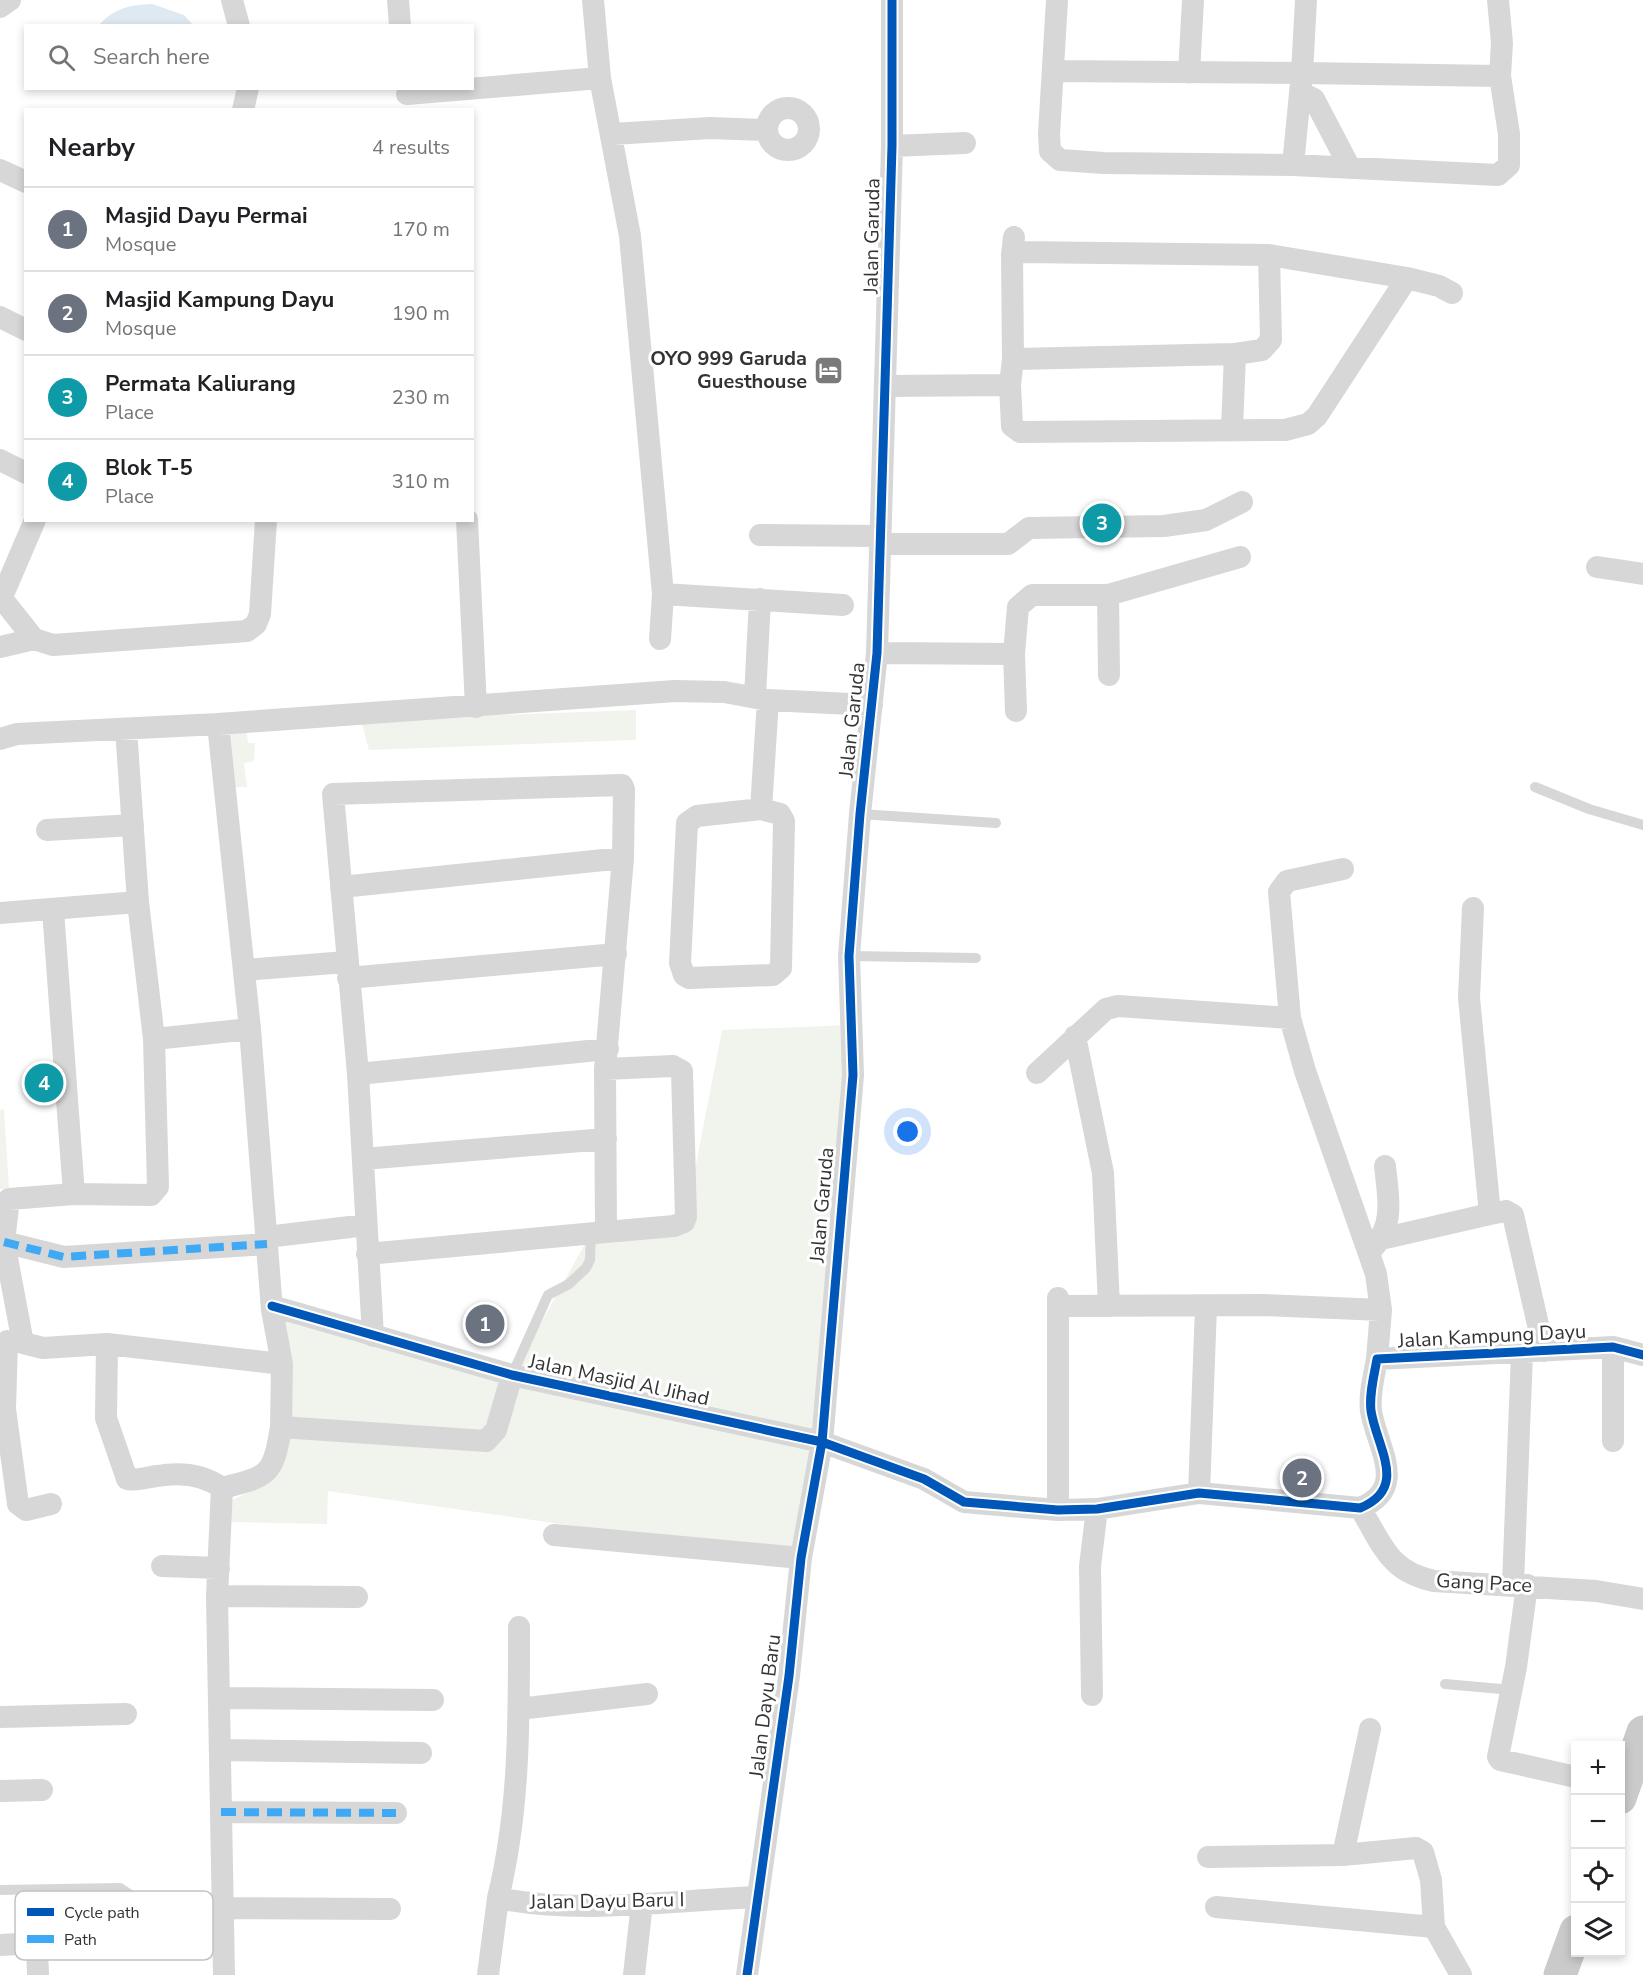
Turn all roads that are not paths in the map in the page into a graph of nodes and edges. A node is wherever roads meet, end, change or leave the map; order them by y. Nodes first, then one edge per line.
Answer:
1 (10, 0) edge
2 (232, 0) edge
3 (398, 0) edge
4 (593, 0) edge
5 (892, 0) edge
6 (1057, 0) edge
7 (1193, 0) edge
8 (1306, 0) edge
9 (1491, 0) edge
10 (0, 7) edge
11 (238, 24) edge
12 (400, 24) edge
13 (1054, 71) junction
14 (1189, 73) junction
15 (1500, 76) junction
16 (600, 78) junction
17 (1301, 83) junction
18 (248, 90) edge
19 (408, 97) edge
20 (243, 108) edge
21 (766, 130) dead end
22 (613, 134) junction
23 (965, 143) dead end
24 (892, 146) junction
25 (1293, 165) junction
26 (1349, 166) junction
27 (0, 170) edge
28 (24, 181) edge
29 (1269, 255) junction
30 (1407, 278) junction
31 (1452, 293) dead end
32 (0, 317) edge
33 (24, 329) edge
34 (1235, 354) junction
35 (1013, 359) junction
36 (1010, 384) junction
37 (886, 386) junction
38 (1232, 429) junction
39 (0, 460) edge
40 (24, 472) edge
41 (1242, 502) dead end
42 (34, 522) edge
43 (266, 522) edge
44 (467, 522) edge
45 (760, 535) dead end
46 (879, 540) junction
47 (1240, 557) dead end
48 (1597, 567) dead end
49 (1643, 574) edge
50 (663, 594) junction
51 (1108, 595) junction
52 (1, 597) edge
53 (760, 599) junction
54 (843, 605) dead end
55 (34, 639) junction
56 (660, 639) dead end
57 (0, 647) edge
58 (877, 653) junction
59 (1014, 654) junction
60 (1109, 675) dead end
61 (761, 698) junction
62 (872, 705) junction
63 (476, 707) junction
64 (1016, 711) dead end
65 (218, 724) junction
66 (126, 729) junction
67 (0, 739) edge
68 (1535, 787) dead end
69 (761, 809) junction
70 (860, 814) junction
71 (996, 823) dead end
72 (133, 825) junction
73 (1643, 825) edge
74 (47, 830) dead end
75 (623, 858) junction
76 (1343, 869) dead end
77 (341, 887) junction
78 (138, 902) junction
79 (1473, 908) dead end
80 (53, 910) junction
81 (0, 913) edge
82 (616, 954) junction
83 (849, 956) junction
84 (976, 958) dead end
85 (244, 970) junction
86 (347, 970) junction
87 (1290, 1018) junction
88 (250, 1029) junction
89 (1075, 1036) junction
90 (154, 1039) junction
91 (607, 1059) junction
92 (1037, 1073) dead end
93 (358, 1074) junction
94 (606, 1139) junction
95 (363, 1159) junction
96 (1385, 1166) dead end
97 (74, 1194) junction
98 (4, 1200) edge
99 (1490, 1214) junction
100 (366, 1225) junction
101 (598, 1232) junction
102 (267, 1241) junction
103 (4, 1242) junction
104 (1376, 1245) junction
105 (368, 1254) junction
106 (272, 1306) junction
107 (1109, 1306) junction
108 (1206, 1306) junction
109 (1381, 1310) junction
110 (373, 1336) junction
111 (10, 1341) edge
112 (107, 1344) junction
113 (1613, 1347) junction
114 (1544, 1351) junction
115 (1522, 1353) junction
116 (1643, 1356) edge
117 (1377, 1359) junction
118 (282, 1364) junction
119 (512, 1375) junction
120 (281, 1427) junction
121 (1613, 1441) dead end
122 (822, 1442) junction
123 (222, 1488) junction
124 (1199, 1492) junction
125 (51, 1504) dead end
126 (1360, 1508) junction
127 (1097, 1509) junction
128 (1058, 1510) junction
129 (554, 1535) dead end
130 (801, 1558) junction
131 (162, 1566) dead end
132 (219, 1568) junction
133 (1520, 1585) junction
134 (217, 1596) junction
135 (357, 1597) dead end
136 (1643, 1599) edge
137 (519, 1627) dead end
138 (1445, 1684) dead end
139 (1512, 1690) junction
140 (647, 1694) dead end
141 (1092, 1695) dead end
142 (219, 1698) junction
143 (433, 1700) dead end
144 (519, 1709) junction
145 (126, 1714) dead end
146 (0, 1717) edge
147 (1370, 1730) dead end
148 (1643, 1732) edge
149 (220, 1750) junction
150 (421, 1753) dead end
151 (1571, 1776) edge
152 (1625, 1783) edge
153 (42, 1790) dead end
154 (0, 1791) edge
155 (221, 1812) junction
156 (396, 1813) dead end
157 (1343, 1855) junction
158 (1208, 1857) dead end
159 (0, 1890) edge
160 (124, 1891) edge
161 (758, 1897) junction
162 (498, 1898) junction
163 (642, 1903) junction
164 (213, 1904) edge
165 (223, 1904) junction
166 (1216, 1908) dead end
167 (390, 1909) dead end
168 (1434, 1927) junction
169 (15, 1941) edge
170 (0, 1945) edge
171 (1571, 1956) edge
172 (37, 1960) edge
173 (38, 1973) dead end
174 (1568, 1974) edge
175 (225, 1975) edge
176 (488, 1975) edge
177 (634, 1975) edge
178 (747, 1975) edge
179 (1461, 1975) edge

1 - 10 street
2 - 11 street
3 - 12 street
4 - 16 street
5 - 24 street, Jalan Garuda
6 - 13 street
7 - 14 street
8 - 17 street
9 - 15 street
13 - 14 street
13 - 25 street
14 - 17 street
15 - 17 street
15 - 26 street
16 - 19 street
16 - 22 street
17 - 25 street
17 - 26 street
18 - 20 street
21 - 22 street
22 - 50 street
23 - 24 street
24 - 37 street, Jalan Garuda
25 - 26 street
27 - 28 street
29 - 30 street
29 - 34 street
29 - 35 street
30 - 31 street
30 - 38 street
32 - 33 street
34 - 35 street
34 - 38 street
35 - 36 street
36 - 37 street
36 - 38 street
37 - 46 street, Jalan Garuda
39 - 40 street
41 - 46 street
42 - 52 street
43 - 55 street
44 - 63 street
45 - 46 street
46 - 58 street, Jalan Garuda
47 - 51 street
48 - 49 street
50 - 53 street
50 - 56 street
51 - 59 street
51 - 60 street
52 - 55 street
53 - 54 street
53 - 61 street
55 - 57 street
58 - 59 street
58 - 62 street, Jalan Garuda
59 - 64 street
61 - 62 street
61 - 63 street
61 - 69 street
62 - 70 street, Jalan Garuda
63 - 65 street
65 - 66 street
65 - 85 street
66 - 67 street
66 - 72 street
68 - 73 lane
69 - 69 street
70 - 71 lane
70 - 83 street, Jalan Garuda
72 - 74 street
72 - 78 street
75 - 77 street
75 - 77 street
75 - 82 street
76 - 87 street
77 - 86 street
78 - 80 street
78 - 90 street
79 - 99 street
80 - 81 street
80 - 97 street
82 - 86 street
82 - 91 street
83 - 84 lane
83 - 122 street, Jalan Garuda
85 - 86 street
85 - 88 street
86 - 93 street
87 - 89 street
87 - 104 street
88 - 90 street
88 - 102 street
89 - 92 street
89 - 107 street
90 - 97 street
91 - 93 street
91 - 94 street
91 - 101 street
93 - 95 street
94 - 95 street
94 - 101 street
95 - 100 street
96 - 104 street
97 - 98 street
98 - 103 street
99 - 104 street
99 - 114 street
100 - 102 street
100 - 105 street
101 - 105 street
101 - 119 lane
102 - 103 street
102 - 106 street
103 - 111 street
104 - 109 street
105 - 110 street
106 - 110 street, Jalan Masjid Al Jihad
106 - 118 street
107 - 108 street
107 - 128 street
108 - 109 street
108 - 124 street
109 - 117 street
110 - 119 street, Jalan Masjid Al Jihad
111 - 112 street
111 - 125 street
112 - 118 street
112 - 123 street
113 - 114 street, Jalan Kampung Dayu
113 - 116 street, Jalan Kampung Dayu
113 - 121 street
114 - 115 street, Jalan Kampung Dayu
115 - 117 street, Jalan Kampung Dayu
115 - 133 street
117 - 126 street, Jalan Kampung Dayu
118 - 120 street
119 - 120 street
119 - 122 street, Jalan Masjid Al Jihad
120 - 123 street
122 - 128 street
122 - 130 street, Jalan Dayu Baru
123 - 132 street
124 - 126 street
124 - 127 street
126 - 133 street, Gang Pace
127 - 128 street
127 - 141 street
129 - 130 street
130 - 161 street, Jalan Dayu Baru
131 - 132 street
132 - 134 street
133 - 136 street, Gang Pace
133 - 139 street
134 - 135 street
134 - 142 street
137 - 144 street
138 - 139 lane
139 - 151 street
140 - 144 street
142 - 143 street
142 - 149 street
144 - 162 street
145 - 146 street
147 - 157 street
148 - 152 main road
149 - 150 street
149 - 155 street
153 - 154 street
155 - 156 street
155 - 165 street
157 - 158 street
157 - 168 street
159 - 160 lane
161 - 163 street, Jalan Dayu Baru I
161 - 178 street, Jalan Dayu Baru
162 - 163 street, Jalan Dayu Baru I
162 - 176 street
163 - 177 street
164 - 165 lane
165 - 167 street
165 - 175 street
166 - 168 street
168 - 179 street
169 - 170 street
171 - 174 main road
172 - 173 street

